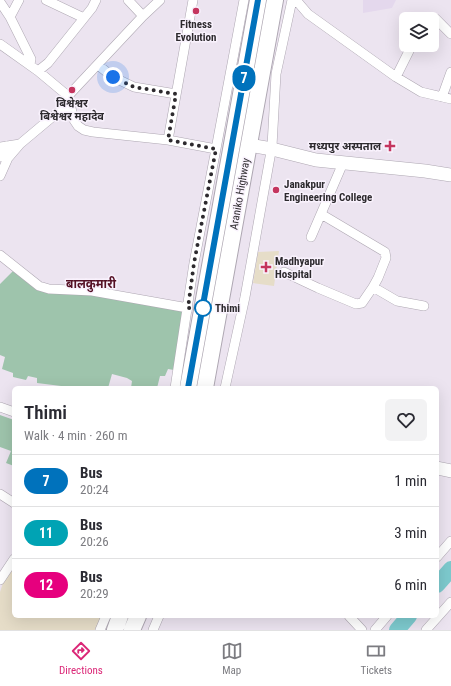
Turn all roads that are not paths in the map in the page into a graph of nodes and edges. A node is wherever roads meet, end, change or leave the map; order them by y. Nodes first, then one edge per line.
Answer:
1 (19, 0) edge
2 (46, 0) edge
3 (96, 0) edge
4 (128, 0) edge
5 (160, 0) edge
6 (193, 0) edge
7 (244, 0) edge
8 (258, 0) edge
9 (275, 0) edge
10 (292, 0) edge
11 (296, 0) edge
12 (0, 2) edge
13 (143, 16) junction
14 (10, 17) junction
15 (84, 18) junction
16 (439, 22) edge
17 (451, 34) edge
18 (0, 44) edge
19 (408, 52) edge
20 (30, 64) junction
21 (98, 65) junction
22 (38, 71) junction
23 (451, 72) edge
24 (396, 77) junction
25 (176, 94) junction
26 (68, 96) junction
27 (446, 98) edge
28 (71, 106) junction
29 (168, 140) junction
30 (20, 144) junction
31 (249, 145) junction
32 (3, 146) edge
33 (216, 149) junction
34 (272, 149) junction
35 (0, 157) edge
36 (343, 163) junction
37 (451, 175) edge
38 (0, 176) edge
39 (321, 214) junction
40 (311, 237) dead end
41 (0, 255) edge
42 (284, 272) dead end
43 (373, 287) junction
44 (424, 306) dead end
45 (188, 308) junction
46 (175, 386) edge
47 (188, 386) edge
48 (205, 386) edge
49 (225, 386) edge
50 (0, 407) edge
51 (12, 411) edge
52 (439, 468) edge
53 (451, 471) edge
54 (0, 494) edge
55 (12, 502) edge
56 (451, 541) edge
57 (439, 555) edge
58 (12, 561) edge
59 (0, 580) edge
60 (451, 602) edge
61 (439, 615) edge
62 (105, 618) edge
63 (119, 618) edge
64 (137, 618) edge
65 (158, 618) edge
66 (350, 618) edge
67 (385, 618) edge
68 (437, 618) edge
69 (100, 630) edge
70 (115, 630) edge
71 (132, 630) edge
72 (153, 630) edge
73 (362, 630) edge
74 (376, 630) edge
75 (426, 630) edge

1 - 14 street
2 - 15 street
3 - 15 street
4 - 13 street
5 - 13 street
6 - 25 street
7 - 33 street
8 - 47 highway, Araniko Highway
9 - 31 highway, Araniko Highway
10 - 34 street
11 - 24 street
12 - 14 street
13 - 21 street
14 - 20 street
15 - 22 street
16 - 17 street
18 - 20 street
19 - 24 street
20 - 22 street
21 - 25 street
21 - 26 street
22 - 26 street
23 - 27 street
24 - 27 street
25 - 29 street
26 - 28 street
28 - 29 street
28 - 30 street
29 - 33 street
30 - 32 street
30 - 38 street
31 - 34 street
31 - 48 highway, Araniko Highway
32 - 35 street
33 - 45 street
34 - 36 street
34 - 49 street
36 - 37 street
36 - 39 street
39 - 40 street
39 - 43 street
41 - 45 street
42 - 43 street
43 - 44 street
45 - 46 street
50 - 51 street
52 - 53 street
54 - 55 street
56 - 57 street
58 - 59 street
60 - 61 street
62 - 69 street
63 - 70 highway
64 - 71 highway
65 - 72 street
66 - 73 street
67 - 74 street
68 - 75 street

